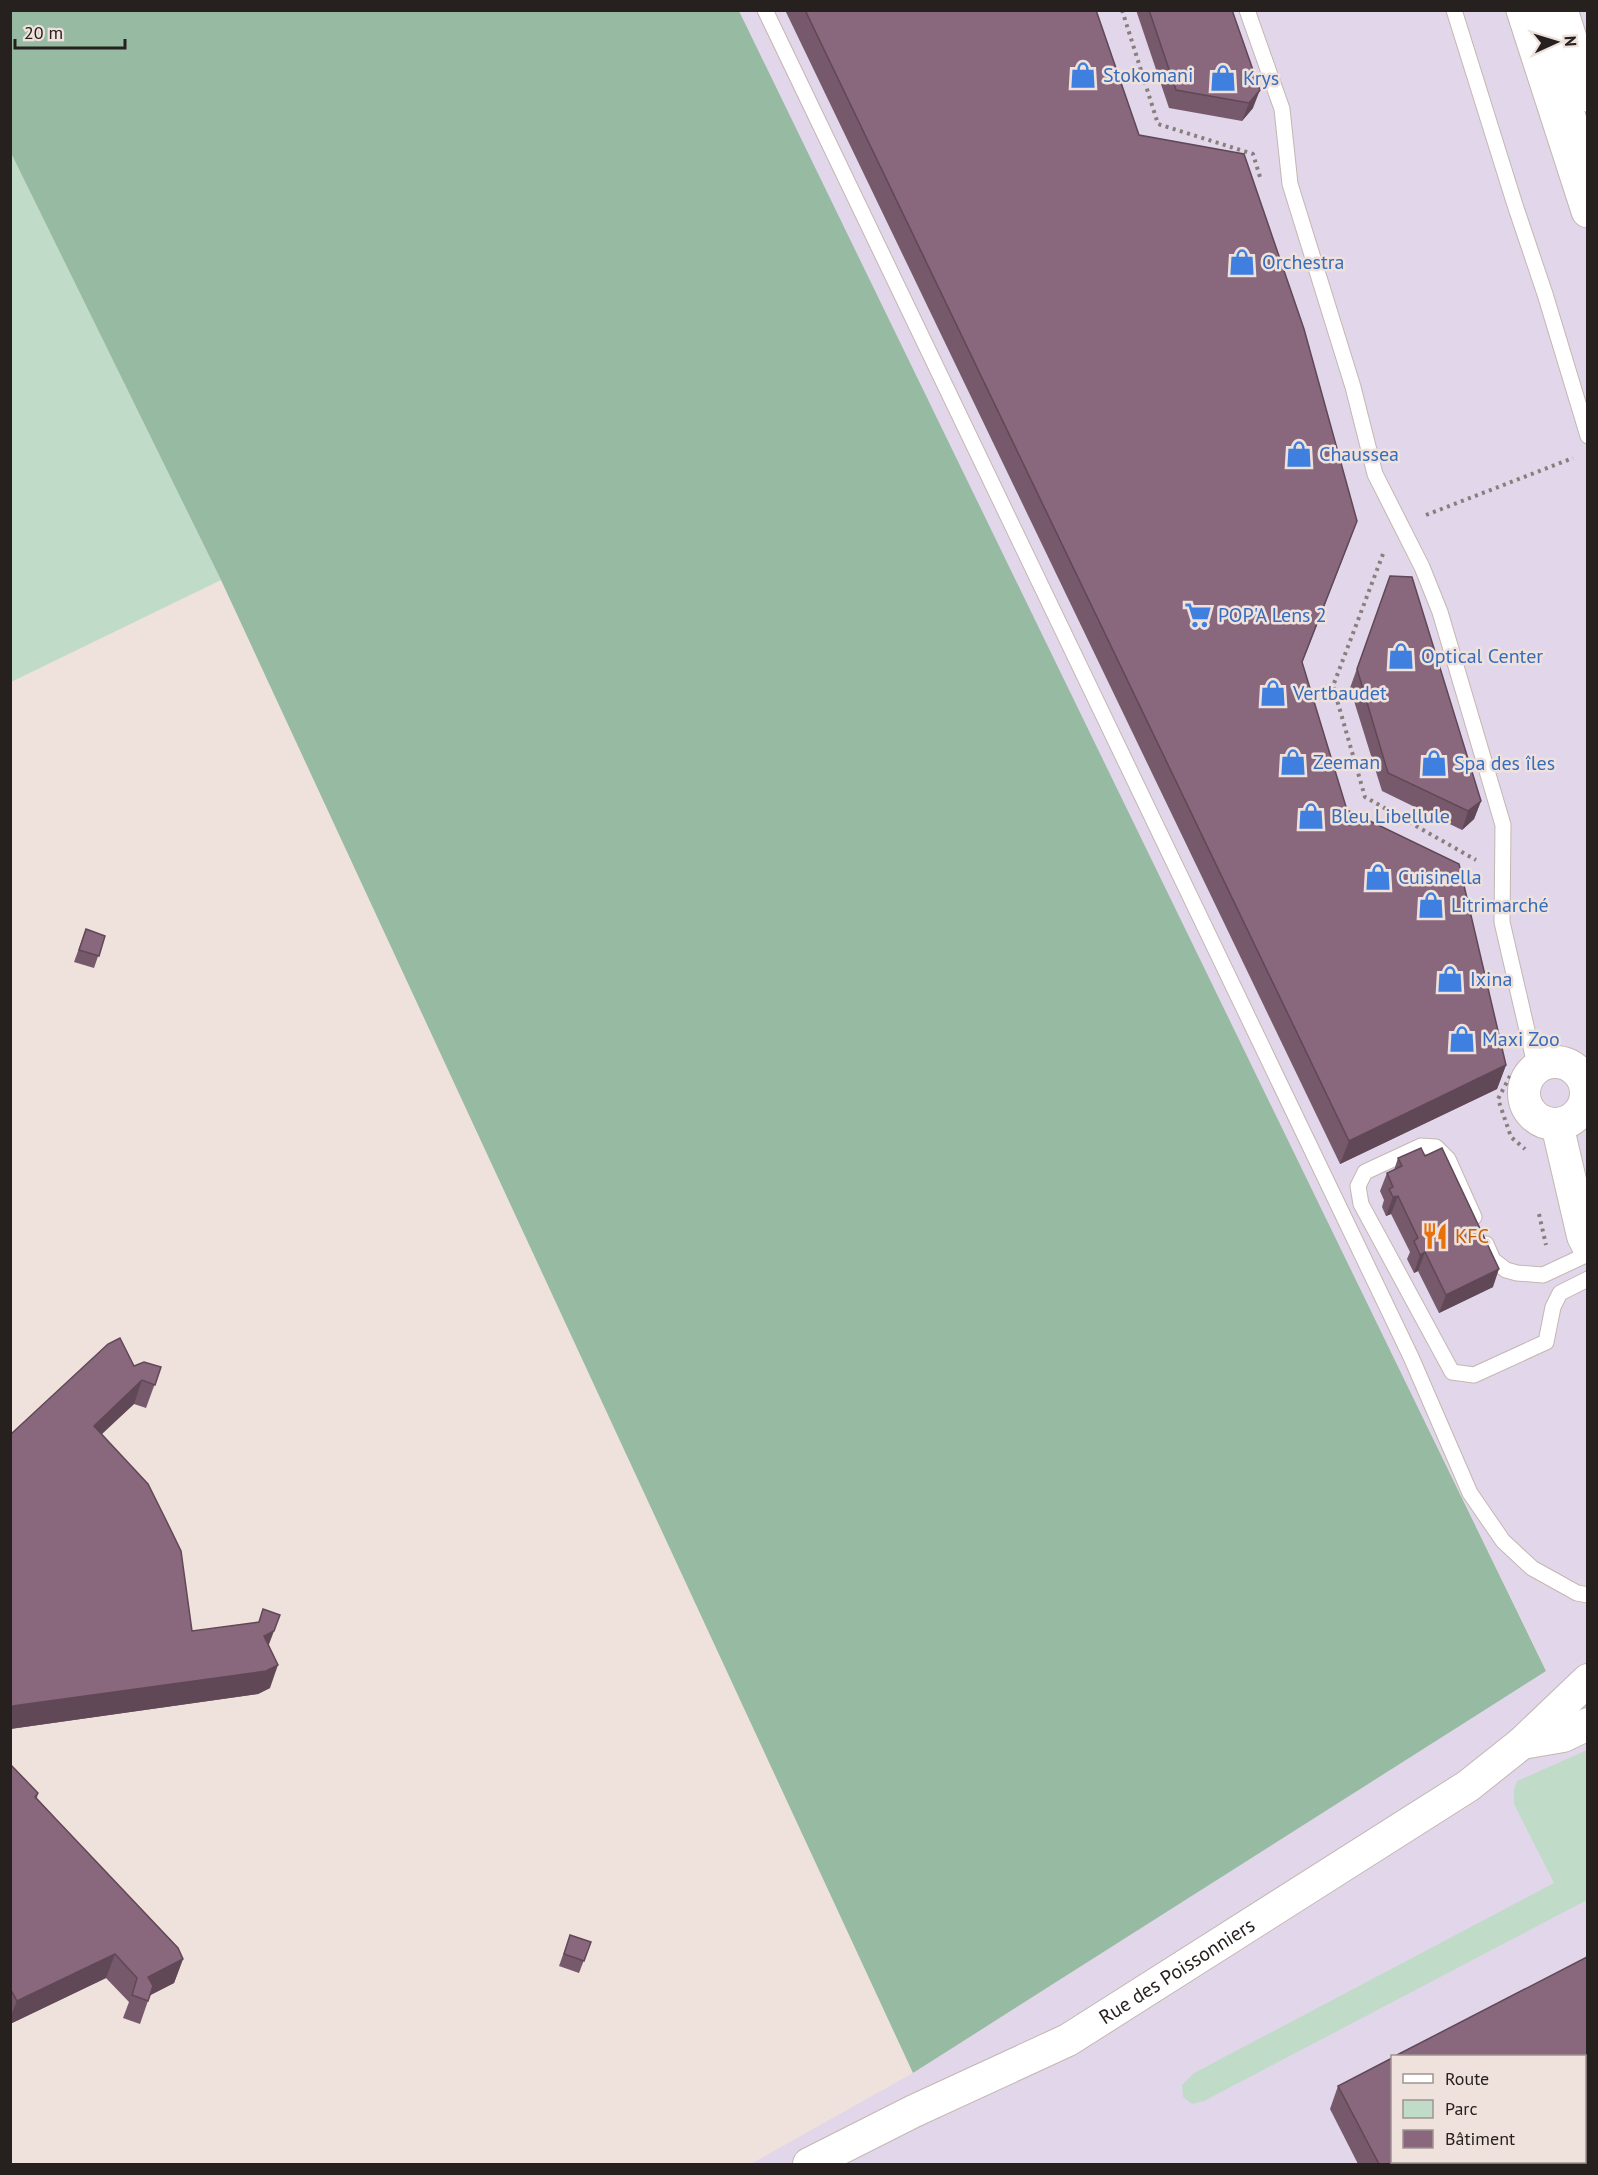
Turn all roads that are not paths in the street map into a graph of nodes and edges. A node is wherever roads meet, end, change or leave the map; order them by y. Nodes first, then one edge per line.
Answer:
1 (765, 10) edge
2 (1247, 10) edge
3 (1454, 10) edge
4 (1523, 10) edge
5 (1543, 10) edge
6 (1561, 10) edge
7 (1587, 95) edge
8 (1587, 146) edge
9 (1587, 211) edge
10 (1587, 436) edge
11 (1523, 1070) junction
12 (1585, 1075) edge
13 (1557, 1124) junction
14 (1587, 1246) edge
15 (1587, 1254) edge
16 (1587, 1279) edge
17 (1587, 1595) edge
18 (1587, 1680) edge
19 (1587, 1724) edge
20 (1522, 1743) junction
21 (809, 2164) edge

1 - 17 lane
2 - 11 lane
3 - 10 lane
4 - 9 street
5 - 8 lane
6 - 7 street
11 - 12 street
11 - 13 street
12 - 13 street
13 - 14 street
15 - 16 lane
18 - 20 street, Rue des Poissonniers
19 - 20 street, Rue des Poissonniers
20 - 21 street, Rue des Poissonniers

